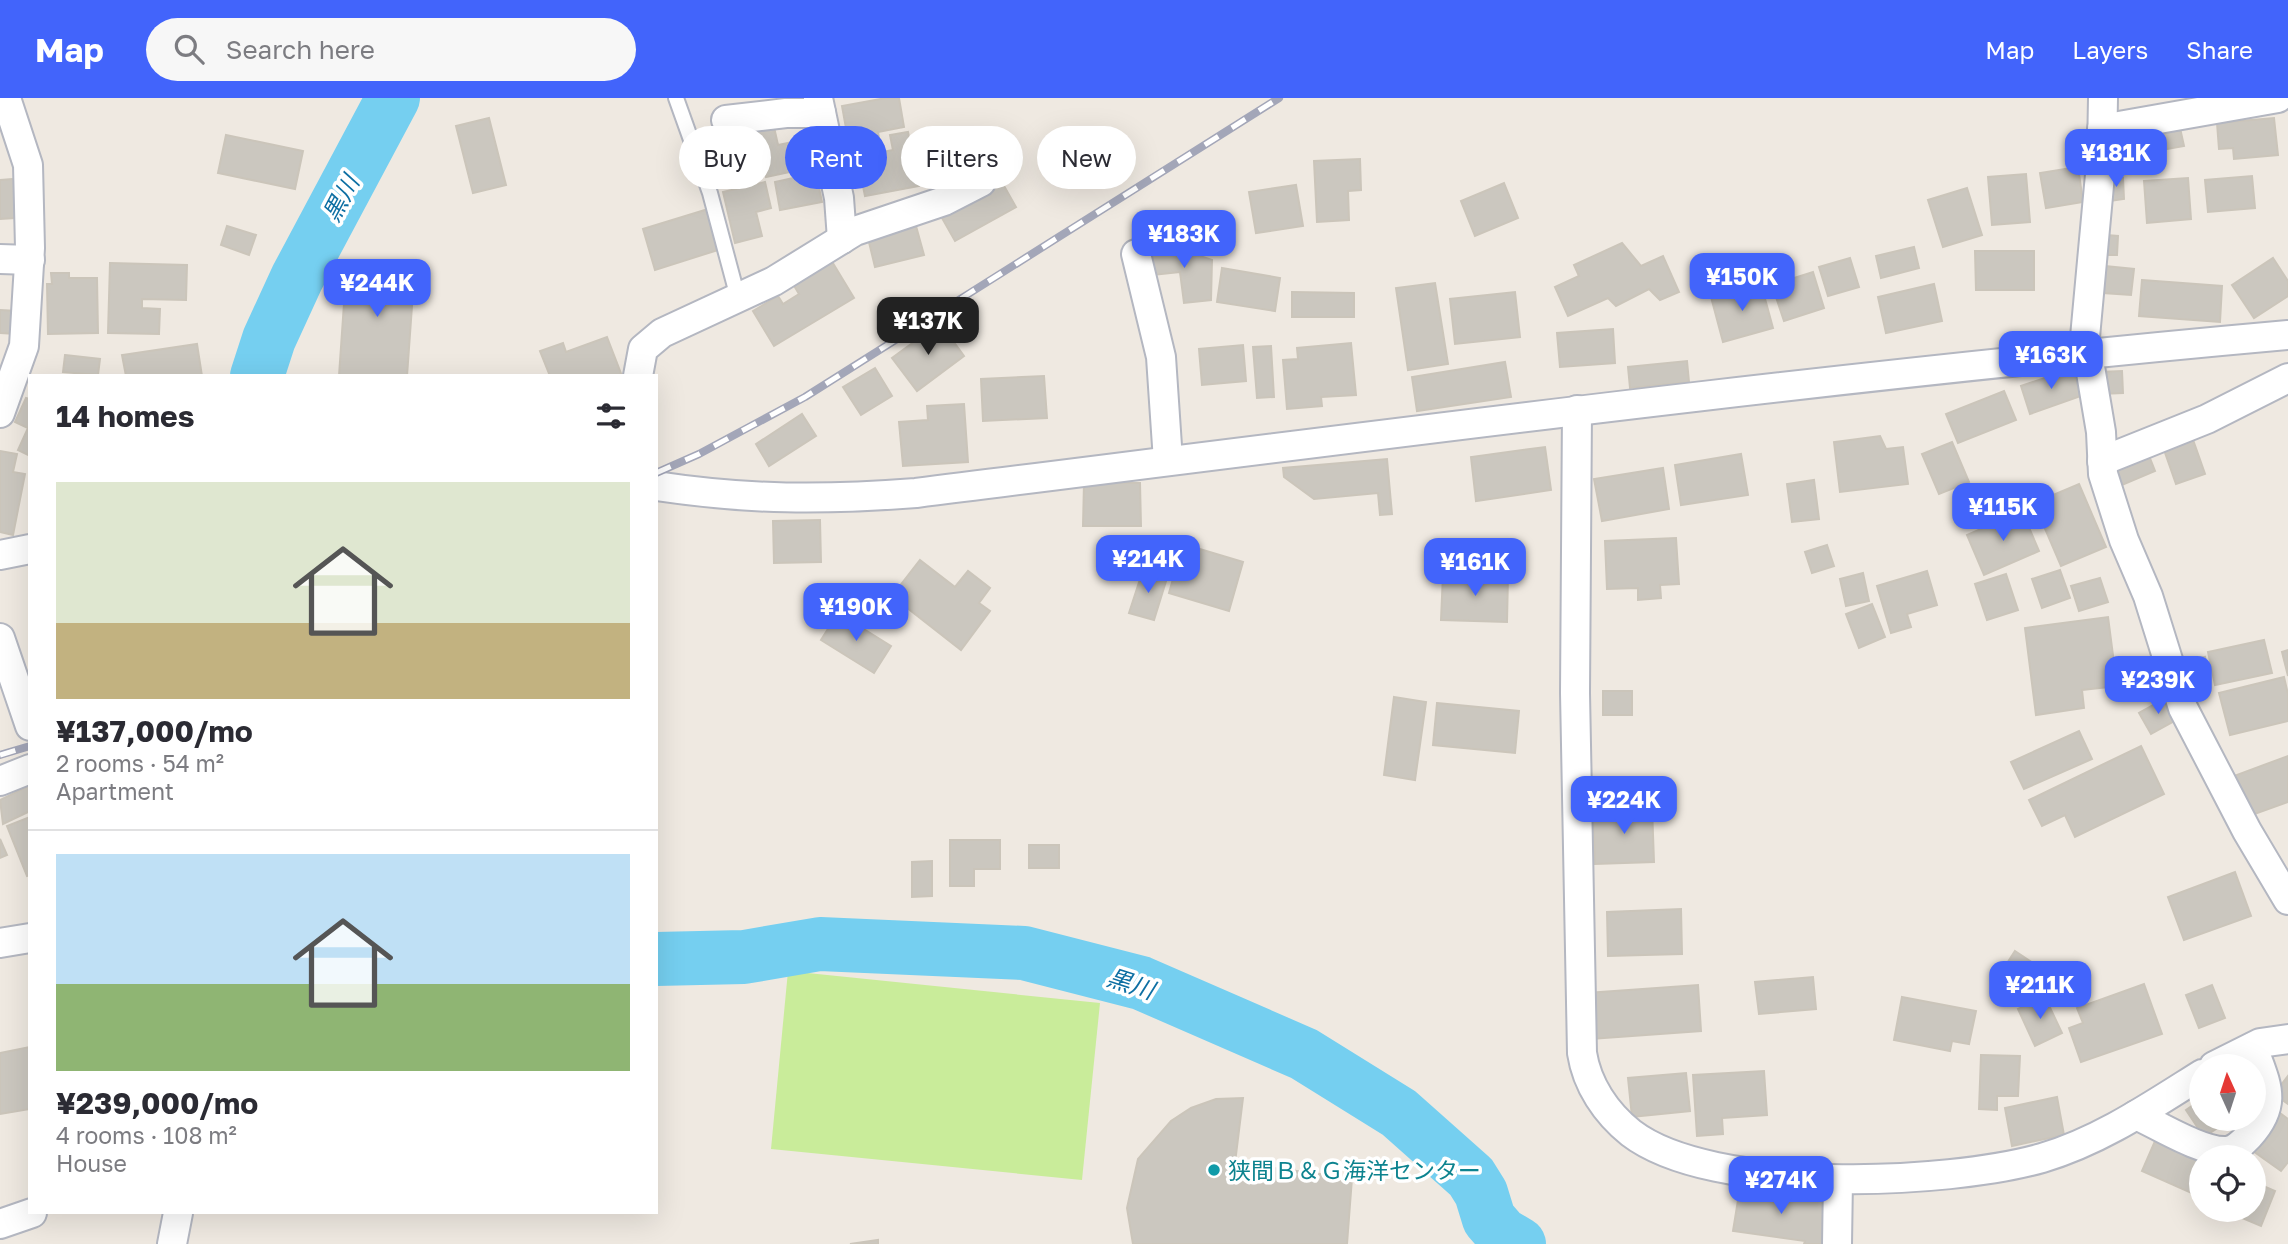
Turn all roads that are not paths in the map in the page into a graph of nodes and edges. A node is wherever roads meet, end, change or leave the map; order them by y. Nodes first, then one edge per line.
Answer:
1 (6, 98) edge
2 (676, 98) edge
3 (2103, 98) edge
4 (2278, 98) edge
5 (820, 106) edge
6 (726, 120) dead end
7 (2102, 128) junction
8 (967, 189) edge
9 (842, 239) junction
10 (1136, 254) dead end
11 (0, 259) edge
12 (30, 260) junction
13 (738, 298) junction
14 (2288, 335) edge
15 (2086, 353) junction
16 (638, 374) edge
17 (2288, 378) edge
18 (1577, 410) junction
19 (0, 413) edge
20 (1168, 461) junction
21 (2102, 461) junction
22 (658, 486) edge
23 (28, 549) edge
24 (0, 555) edge
25 (0, 638) edge
26 (17, 716) edge
27 (28, 770) edge
28 (0, 781) edge
29 (2288, 900) edge
30 (28, 938) edge
31 (0, 943) edge
32 (2288, 1039) edge
33 (2253, 1047) junction
34 (2239, 1054) edge
35 (2189, 1082) edge
36 (2136, 1115) junction
37 (1838, 1180) junction
38 (29, 1214) edge
39 (178, 1214) edge
40 (0, 1224) edge
41 (172, 1244) edge
42 (1838, 1244) edge

1 - 12 street
2 - 13 lane
3 - 7 street
4 - 7 street
5 - 6 street
5 - 9 street
7 - 15 street
8 - 9 street
9 - 13 street
10 - 20 street
11 - 12 street
12 - 19 street
13 - 16 street
14 - 15 street
15 - 18 street
15 - 21 street
17 - 21 street
18 - 20 street
18 - 37 street
20 - 22 street
21 - 29 street
23 - 24 street
25 - 26 street
27 - 28 street
30 - 31 street
32 - 33 street
33 - 34 street
33 - 36 street
35 - 36 street
36 - 37 street
37 - 42 street
38 - 40 street
39 - 41 street

